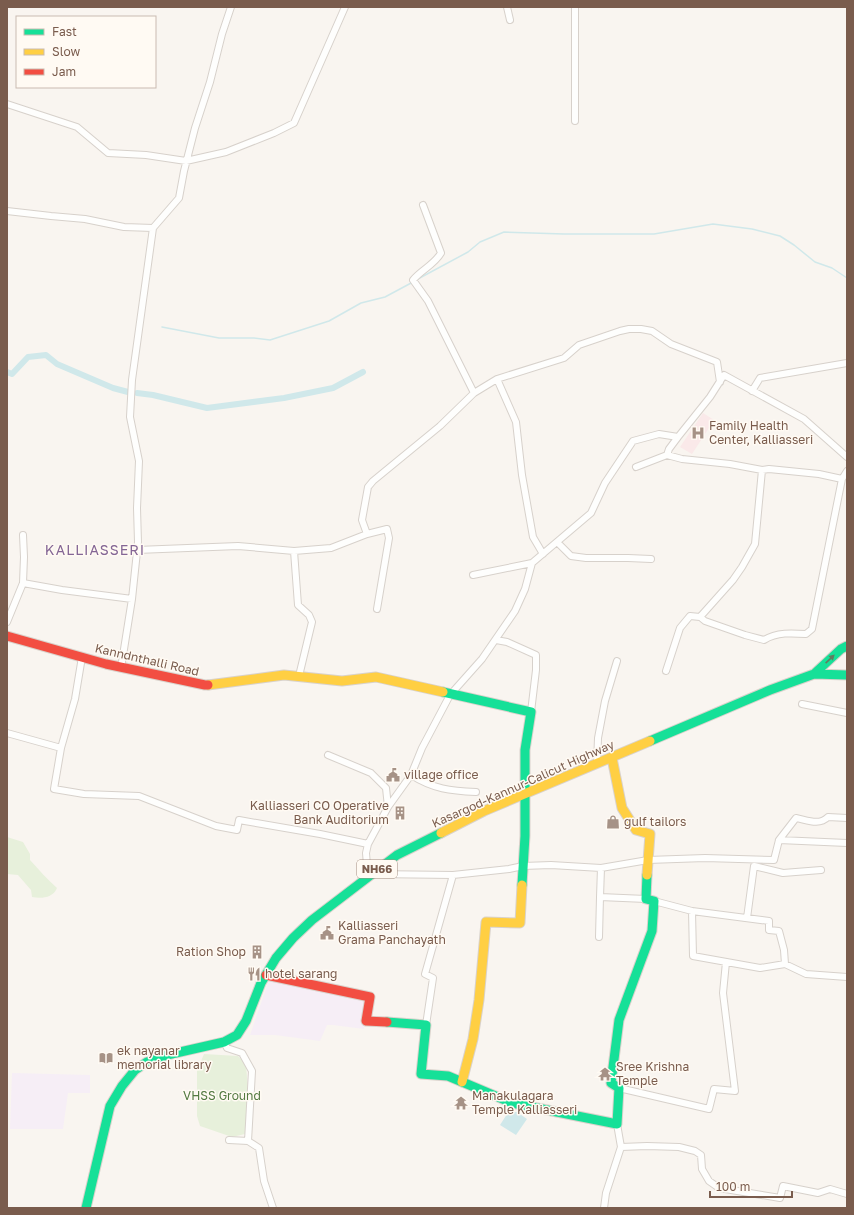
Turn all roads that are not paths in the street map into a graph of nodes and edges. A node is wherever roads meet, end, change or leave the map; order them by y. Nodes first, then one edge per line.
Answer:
1 (231, 7) edge
2 (345, 7) edge
3 (507, 7) edge
4 (575, 7) edge
5 (510, 20) dead end
6 (7, 104) edge
7 (575, 121) dead end
8 (186, 161) junction
9 (423, 205) dead end
10 (7, 211) edge
11 (152, 228) junction
12 (847, 364) edge
13 (497, 379) junction
14 (720, 382) junction
15 (752, 391) junction
16 (474, 393) junction
17 (678, 437) junction
18 (667, 455) junction
19 (847, 457) edge
20 (636, 467) dead end
21 (762, 470) junction
22 (847, 471) edge
23 (842, 479) junction
24 (367, 534) junction
25 (23, 536) dead end
26 (557, 542) junction
27 (137, 550) junction
28 (294, 551) junction
29 (543, 554) junction
30 (651, 559) dead end
31 (532, 563) junction
32 (473, 575) dead end
33 (23, 583) junction
34 (132, 599) junction
35 (377, 609) dead end
36 (700, 617) junction
37 (7, 622) edge
38 (7, 636) edge
39 (496, 640) junction
40 (847, 646) edge
41 (82, 657) junction
42 (617, 661) dead end
43 (121, 668) junction
44 (666, 671) dead end
45 (814, 674) junction
46 (847, 675) edge
47 (299, 676) junction
48 (450, 695) junction
49 (802, 704) dead end
50 (532, 712) junction
51 (847, 713) edge
52 (7, 733) edge
53 (61, 748) junction
54 (328, 755) dead end
55 (612, 758) junction
56 (597, 764) junction
57 (411, 775) junction
58 (476, 792) dead end
59 (525, 795) junction
60 (388, 807) junction
61 (847, 818) edge
62 (779, 840) junction
63 (847, 843) edge
64 (368, 844) junction
65 (648, 860) junction
66 (523, 866) junction
67 (601, 868) junction
68 (820, 870) dead end
69 (453, 875) junction
70 (369, 876) junction
71 (600, 897) junction
72 (650, 900) junction
73 (692, 911) junction
74 (747, 918) junction
75 (598, 937) dead end
76 (726, 962) junction
77 (785, 964) junction
78 (266, 975) junction
79 (847, 977) edge
80 (426, 1025) junction
81 (224, 1042) junction
82 (462, 1082) junction
83 (619, 1088) junction
84 (617, 1124) junction
85 (229, 1140) dead end
86 (248, 1141) junction
87 (621, 1146) junction
88 (847, 1194) edge
89 (86, 1208) edge
90 (273, 1208) edge
91 (604, 1208) edge

1 - 8 street
2 - 8 street
3 - 5 street
4 - 7 street
6 - 8 street
8 - 11 street
9 - 16 street
10 - 11 street
11 - 27 street
12 - 15 street
13 - 14 street
13 - 16 street
13 - 29 street
14 - 15 street
14 - 17 street
15 - 19 street
16 - 24 street
17 - 18 street
17 - 26 street
18 - 20 street
18 - 21 street
21 - 23 street
21 - 36 street
22 - 23 street
23 - 36 street
24 - 28 street
24 - 35 street
25 - 33 street
26 - 29 street
26 - 30 street
27 - 28 street
27 - 34 street
28 - 47 street
29 - 31 street
31 - 32 street
31 - 39 street
33 - 34 street
33 - 37 street
34 - 43 street
36 - 44 street
38 - 41 main road, Kanndnthalli Road
39 - 48 street
39 - 50 street
45 -> 40 main road, Kasargod-Kannur-Calicut Highway / NH66
41 - 43 main road, Kanndnthalli Road
41 - 53 street
42 - 56 street
43 - 47 main road, Kanndnthalli Road
45 - 46 main road, Kasargod-Kannur-Calicut Highway / NH66
45 - 55 main road, Kasargod-Kannur-Calicut Highway / NH66
47 - 48 main road, Kanndnthalli Road
48 - 50 main road, Kanndnthalli Road
48 - 57 street
49 - 51 street
50 - 59 main road
52 - 53 street
53 - 64 street
54 - 60 street
55 - 56 main road, Kasargod-Kannur-Calicut Highway / NH66
55 - 65 main road
56 - 59 main road, Kasargod-Kannur-Calicut Highway / NH66
57 - 58 street
57 - 60 street
59 - 66 main road
59 - 70 main road, Kasargod-Kannur-Calicut Highway / NH66
60 - 64 street
61 - 62 street
62 - 63 street
62 - 65 street
64 - 70 street
65 - 67 street
65 - 72 main road
66 - 67 street
66 - 69 street
66 - 82 main road
67 - 71 street
68 - 74 street
69 - 70 street
69 - 80 street
70 - 78 main road, Kasargod-Kannur-Calicut Highway / NH66
71 - 72 street
71 - 75 street
72 - 73 street
72 - 83 main road
73 - 74 street
73 - 76 street
74 - 77 street
76 - 77 street
76 - 83 street
77 - 79 street
78 - 80 main road
78 - 81 main road, Kasargod-Kannur-Calicut Highway / NH66
80 - 82 main road
81 - 86 street
81 - 89 main road, Kasargod-Kannur-Calicut Highway / NH66
82 - 84 main road
83 - 84 main road
84 - 87 street
85 - 86 street
86 - 90 street
87 - 88 street
87 - 91 street

